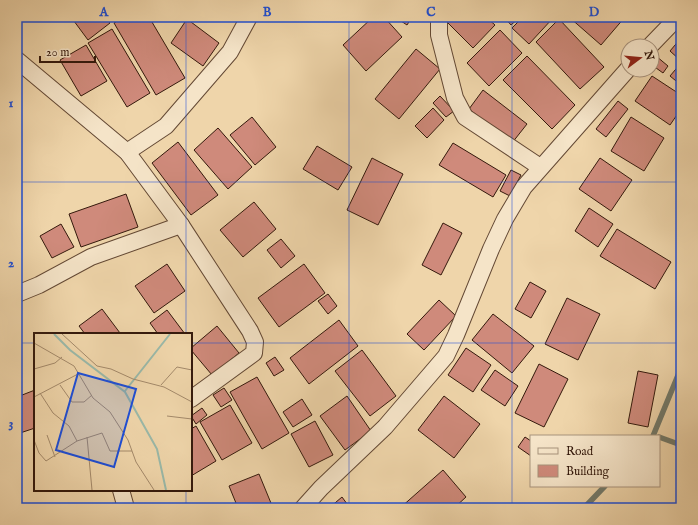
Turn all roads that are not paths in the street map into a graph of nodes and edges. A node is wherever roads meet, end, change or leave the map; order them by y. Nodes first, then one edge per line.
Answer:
1 (250, 17) edge
2 (439, 17) edge
3 (678, 17) edge
4 (658, 38) edge
5 (17, 60) edge
6 (620, 78) edge
7 (127, 152) junction
8 (540, 168) junction
9 (181, 225) junction
10 (17, 294) edge
11 (192, 398) edge
12 (121, 491) edge
13 (126, 508) edge
14 (303, 508) edge

1 - 7 street
2 - 8 street
3 - 4 street
5 - 7 street
6 - 8 street
7 - 9 street
8 - 14 street
9 - 10 street
9 - 11 street
12 - 13 street

